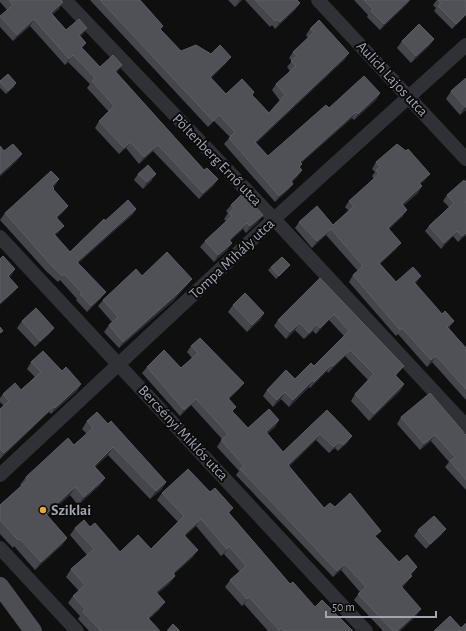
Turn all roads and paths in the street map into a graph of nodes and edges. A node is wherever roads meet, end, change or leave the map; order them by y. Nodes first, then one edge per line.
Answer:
1 (65, 0) edge
2 (318, 0) edge
3 (466, 45) edge
4 (408, 97) junction
5 (466, 159) edge
6 (274, 219) junction
7 (0, 237) edge
8 (120, 365) junction
9 (466, 426) edge
10 (0, 475) edge
11 (0, 548) edge
12 (0, 586) edge
13 (0, 605) edge
14 (25, 631) edge
15 (33, 631) edge
16 (77, 631) edge
17 (366, 631) edge

1 - 6 street, Pöltenberg Ernő utca
2 - 4 street, Aulich Lajos utca
3 - 4 street, Tompa Mihály utca
4 - 5 street, Aulich Lajos utca
4 - 6 street, Tompa Mihály utca
6 - 8 street, Tompa Mihály utca
6 - 9 street, Pöltenberg Ernő utca
7 - 8 street, Bercsényi Miklós utca
8 - 10 street, Tompa Mihály utca
8 - 17 street, Bercsényi Miklós utca
11 - 16 street
12 - 15 main road
13 - 14 main road

